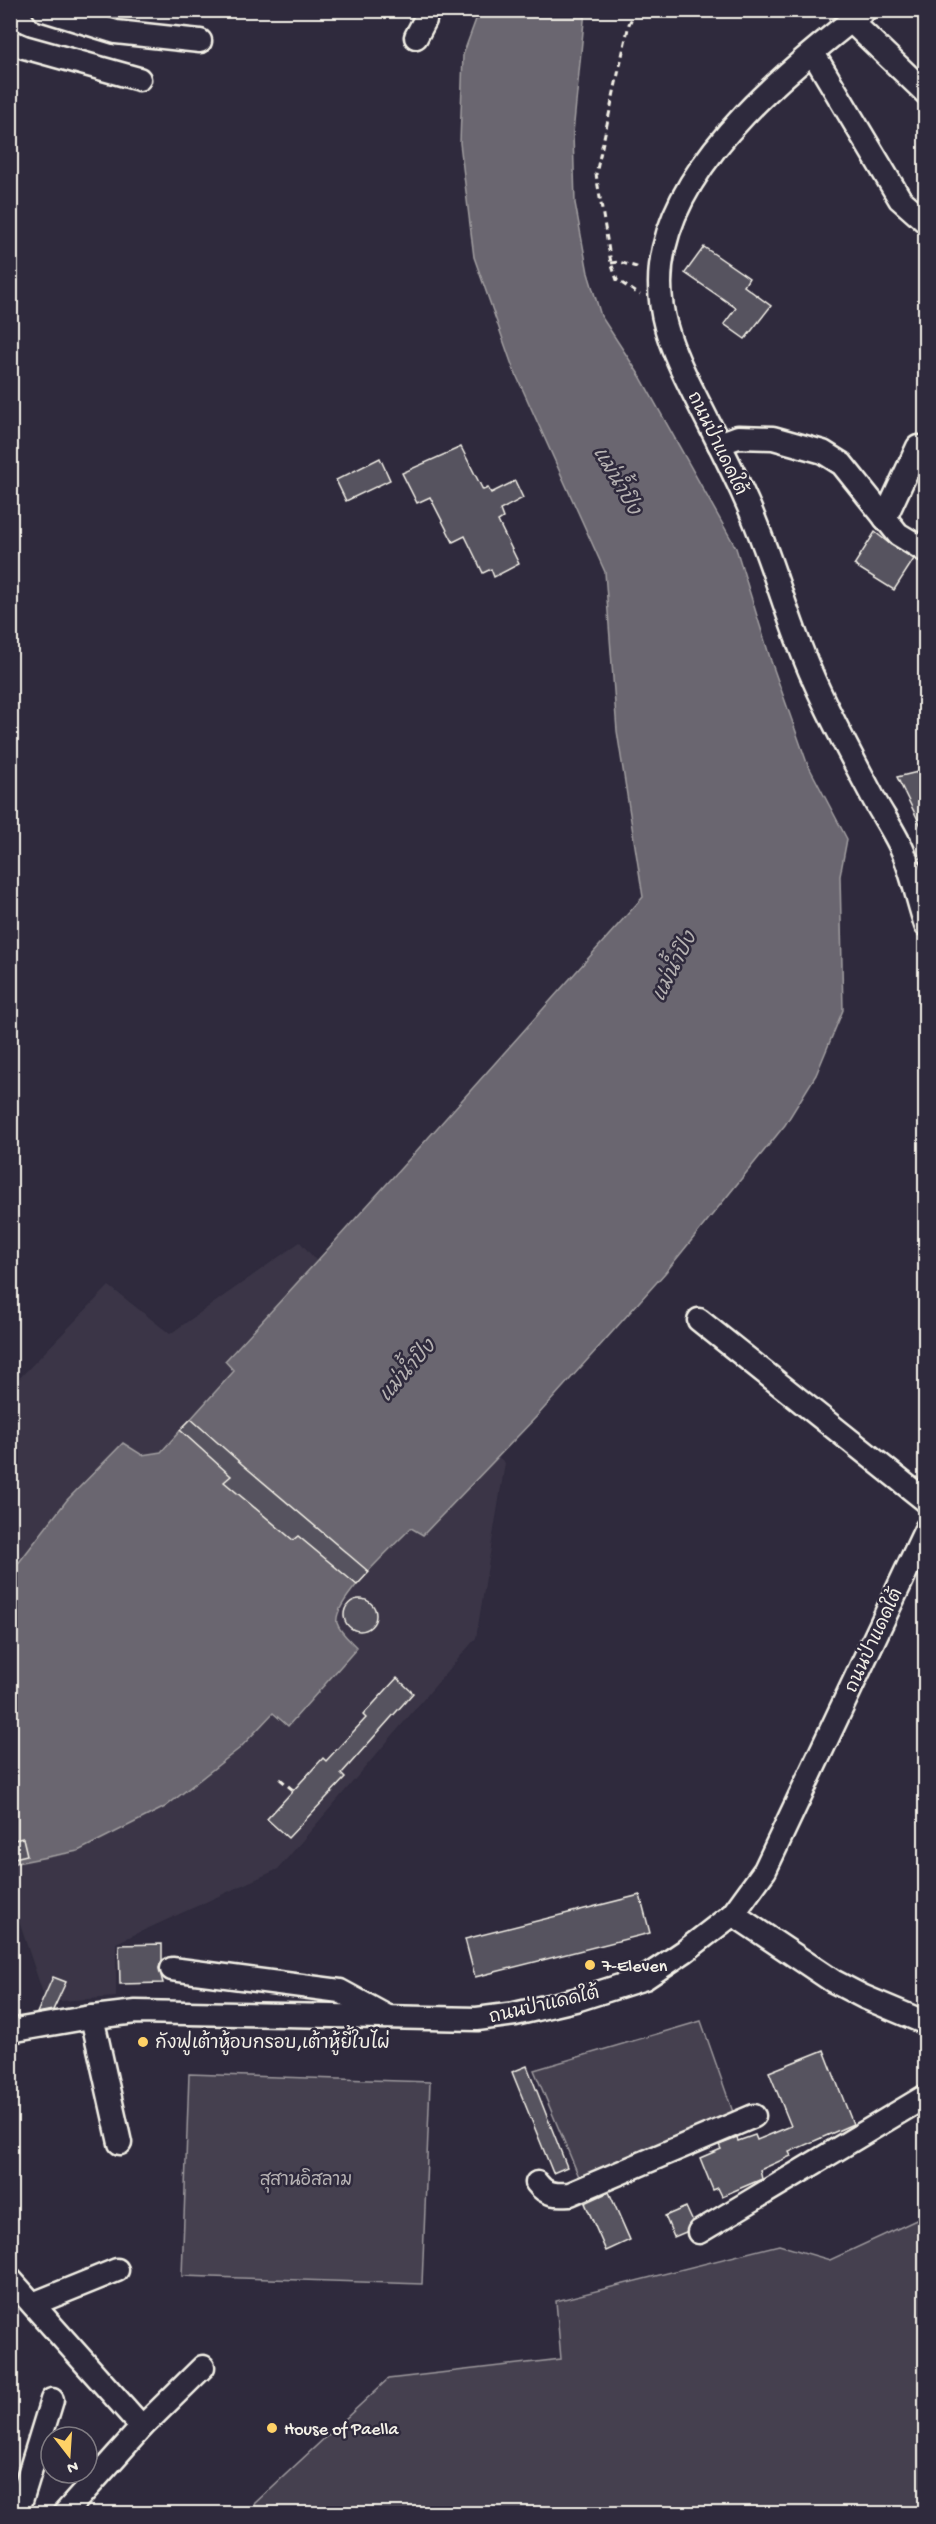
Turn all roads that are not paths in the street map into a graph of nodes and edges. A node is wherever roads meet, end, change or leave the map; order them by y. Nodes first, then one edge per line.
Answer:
1 (44, 10) edge
2 (426, 10) edge
3 (858, 16) edge
4 (416, 38) dead end
5 (10, 41) edge
6 (200, 41) dead end
7 (813, 53) junction
8 (139, 79) dead end
9 (926, 93) edge
10 (926, 222) edge
11 (719, 444) junction
12 (918, 447) dead end
13 (885, 518) junction
14 (926, 551) edge
15 (926, 925) edge
16 (699, 1320) dead end
17 (926, 1501) edge
18 (926, 1529) edge
19 (732, 1914) junction
20 (172, 1969) dead end
21 (92, 2017) junction
22 (390, 2018) junction
23 (926, 2023) edge
24 (10, 2031) edge
25 (926, 2096) edge
26 (754, 2116) dead end
27 (120, 2143) dead end
28 (537, 2183) dead end
29 (699, 2232) dead end
30 (117, 2270) dead end
31 (10, 2279) edge
32 (33, 2304) junction
33 (203, 2367) dead end
34 (52, 2400) dead end
35 (142, 2427) junction
36 (19, 2514) edge
37 (64, 2514) edge

1 - 6 street
2 - 4 street
3 - 7 street, ถนนป่าแดดใต้
3 - 9 street
5 - 8 street
7 - 10 street
7 - 11 street, ถนนป่าแดดใต้
11 - 13 street
11 - 15 street, ถนนป่าแดดใต้
12 - 13 street
13 - 14 street
16 - 17 street
18 - 19 street, ถนนป่าแดดใต้
19 - 22 street, ถนนป่าแดดใต้
19 - 23 street
20 - 22 street
21 - 22 street, ถนนป่าแดดใต้
21 - 24 street, ถนนป่าแดดใต้
21 - 27 street
25 - 29 street
26 - 28 street
30 - 32 street
31 - 32 street
32 - 35 street
33 - 35 street
34 - 36 street
35 - 37 street

